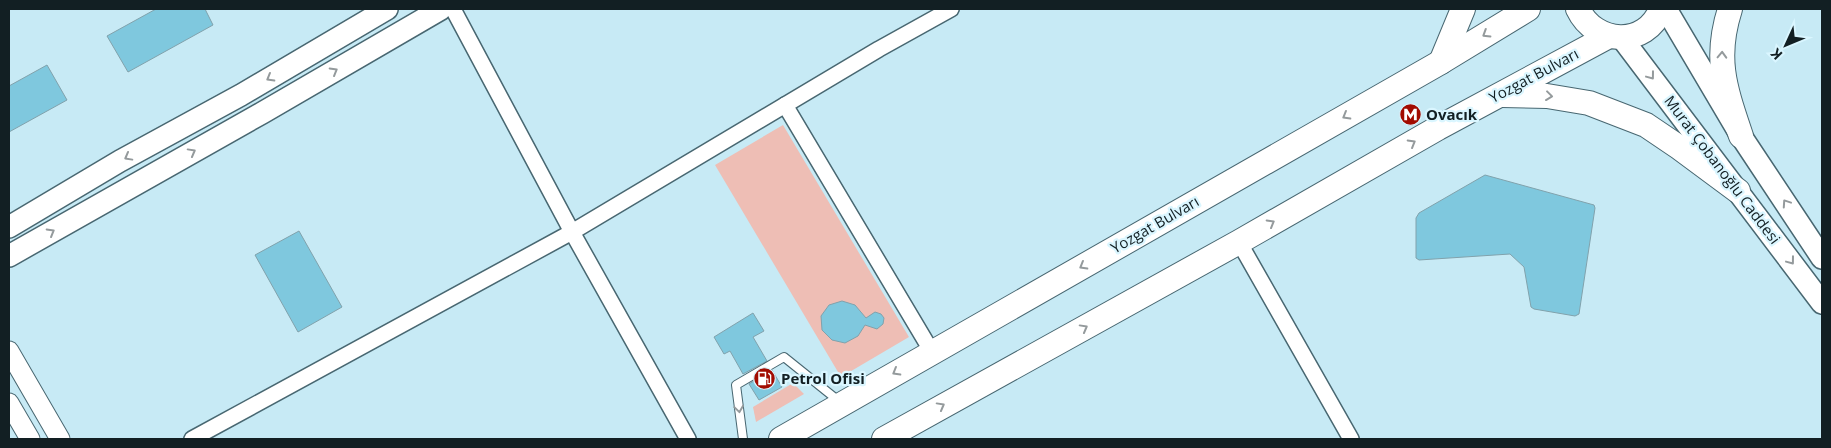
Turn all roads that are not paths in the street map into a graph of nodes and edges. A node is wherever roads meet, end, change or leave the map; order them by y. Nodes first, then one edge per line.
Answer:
1 (387, 9) edge
2 (441, 9) edge
3 (453, 9) edge
4 (951, 9) edge
5 (1463, 9) edge
6 (1528, 9) edge
7 (1578, 9) edge
8 (1661, 9) edge
9 (1666, 9) edge
10 (1730, 9) edge
11 (1615, 37) junction
12 (1441, 62) junction
13 (1500, 95) junction
14 (785, 105) junction
15 (1741, 136) junction
16 (1738, 191) junction
17 (9, 227) edge
18 (572, 232) junction
19 (1239, 242) junction
20 (9, 256) edge
21 (1822, 258) edge
22 (1822, 303) edge
23 (9, 351) edge
24 (932, 352) junction
25 (33, 392) junction
26 (9, 404) edge
27 (842, 404) junction
28 (912, 432) edge
29 (30, 439) edge
30 (60, 439) edge
31 (192, 439) edge
32 (688, 439) edge
33 (743, 439) edge
34 (781, 439) edge
35 (884, 439) edge
36 (1351, 439) edge

1 -> 17 main road
20 -> 2 main road
3 - 18 street
4 - 14 street
5 - 12 main road
6 -> 12 main road, Yozgat Bulvarı
7 - 11 main road
8 - 11 main road, Yozgat Bulvarı
9 - 15 main road, Murat Çobanoğlu Caddesi
15 -> 10 main road
11 - 13 main road, Yozgat Bulvarı
11 -> 16 main road, Murat Çobanoğlu Caddesi
12 -> 24 main road, Yozgat Bulvarı
13 -> 16 main road
19 -> 13 main road, Yozgat Bulvarı
14 - 18 street
14 - 24 street
21 -> 15 main road, Murat Çobanoğlu Caddesi
16 -> 22 main road, Murat Çobanoğlu Caddesi
18 - 31 street
18 - 32 street
28 -> 19 main road, Yozgat Bulvarı
19 - 36 street
23 - 25 street
24 -> 27 main road, Yozgat Bulvarı
25 - 26 street
25 - 30 street
26 - 29 street
27 -> 33 lane
27 - 34 main road, Yozgat Bulvarı
28 - 35 main road, Yozgat Bulvarı

